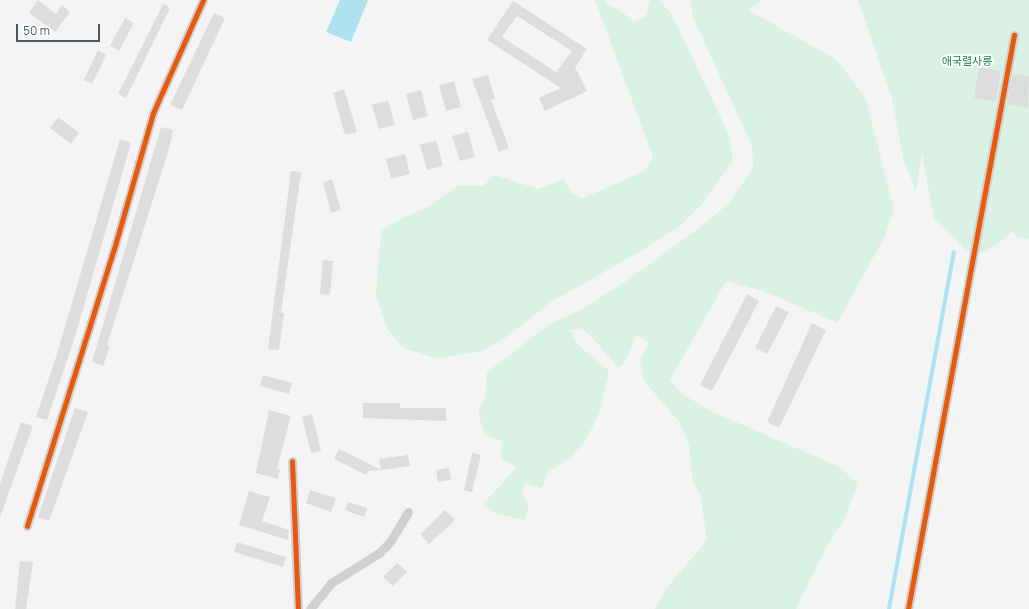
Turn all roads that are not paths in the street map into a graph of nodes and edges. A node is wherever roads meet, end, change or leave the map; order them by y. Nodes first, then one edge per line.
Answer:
1 (203, 0) edge
2 (1014, 35) dead end
3 (292, 461) dead end
4 (408, 512) dead end
5 (28, 526) dead end
6 (298, 609) edge
7 (310, 609) edge
8 (908, 609) edge

1 - 5 street
2 - 8 street
3 - 6 street
4 - 7 street

